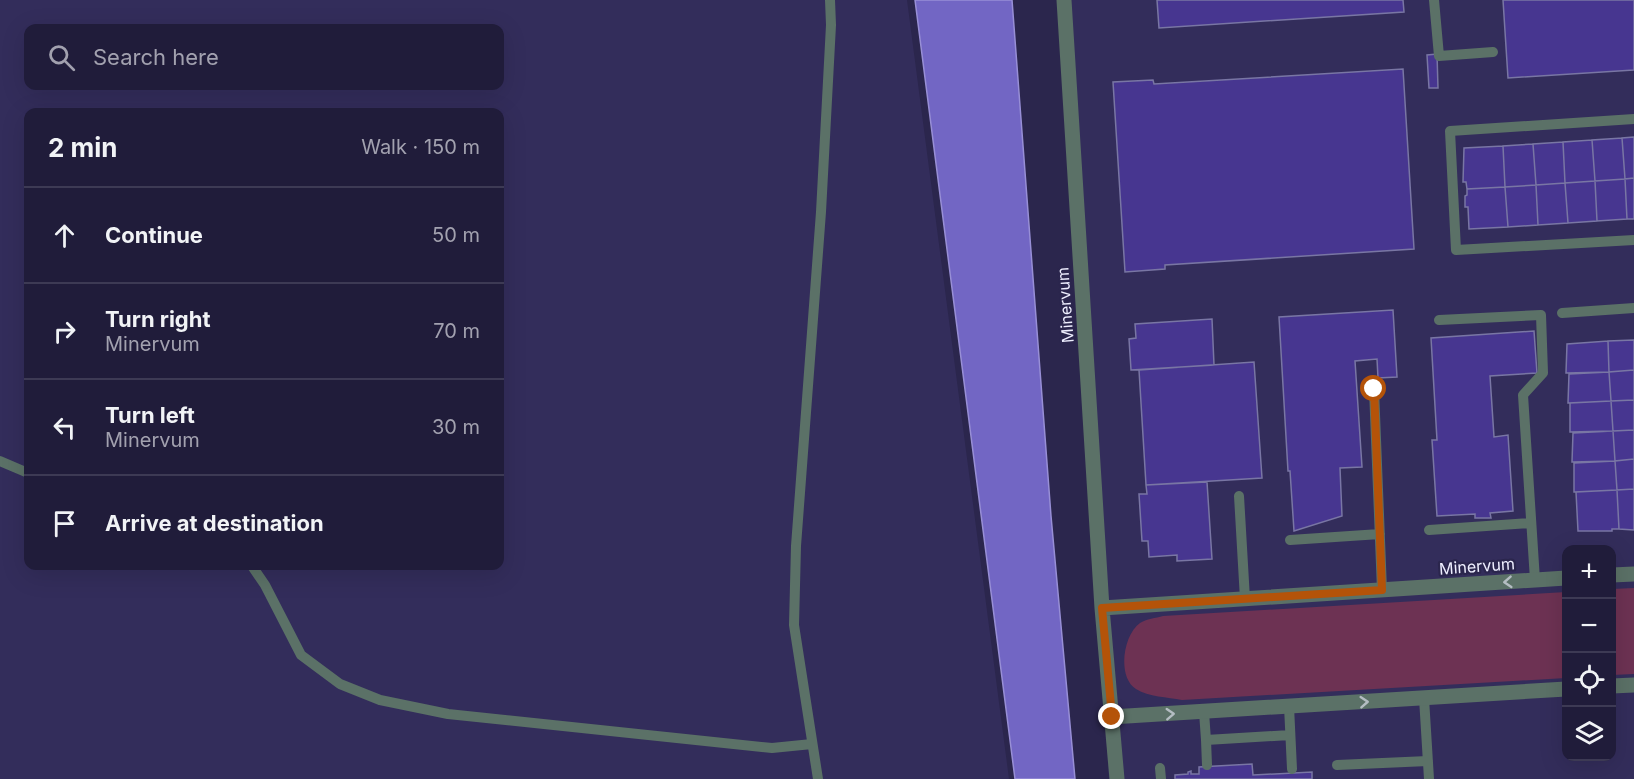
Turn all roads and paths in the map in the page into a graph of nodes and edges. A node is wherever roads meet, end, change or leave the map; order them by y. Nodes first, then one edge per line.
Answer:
1 (830, 0) edge
2 (1064, 0) edge
3 (1434, 0) edge
4 (1493, 52) dead end
5 (1634, 119) edge
6 (1634, 240) edge
7 (1634, 308) edge
8 (1562, 313) dead end
9 (1439, 320) dead end
10 (1374, 389) dead end
11 (0, 461) edge
12 (24, 471) edge
13 (1239, 496) dead end
14 (1531, 523) junction
15 (1429, 530) dead end
16 (1380, 534) junction
17 (1290, 540) dead end
18 (255, 570) edge
19 (1634, 574) edge
20 (1616, 575) edge
21 (1562, 578) edge
22 (1535, 580) junction
23 (1382, 590) junction
24 (1245, 599) junction
25 (1102, 608) junction
26 (1634, 685) edge
27 (1616, 686) edge
28 (1562, 689) edge
29 (1424, 698) junction
30 (1288, 706) junction
31 (1204, 712) junction
32 (1112, 717) junction
33 (1290, 735) junction
34 (1206, 740) junction
35 (812, 744) junction
36 (1428, 761) junction
37 (1207, 765) dead end
38 (1337, 765) dead end
39 (1292, 769) dead end
40 (818, 779) edge
41 (1117, 779) edge
42 (1429, 779) edge

1 - 35 lane
2 - 25 street, Minervum
3 - 4 lane
5 - 6 lane
7 - 8 lane
9 - 14 lane
10 - 16 lane
11 - 12 lane
13 - 24 lane
14 - 15 lane
14 - 22 lane
16 - 17 lane
16 - 23 lane
18 - 35 lane
19 - 20 street
21 - 22 street, Minervum
22 -> 23 street, Minervum
23 - 24 street, Minervum
24 - 25 street, Minervum
25 - 32 street, Minervum
26 - 27 street
28 - 29 street
30 -> 29 street
29 - 36 lane
30 - 31 street
30 - 33 lane
32 -> 31 street
31 - 34 lane
32 - 41 street, Minervum
33 - 34 lane
33 - 39 lane
34 - 37 lane
35 - 40 lane
36 - 38 lane
36 - 42 lane

